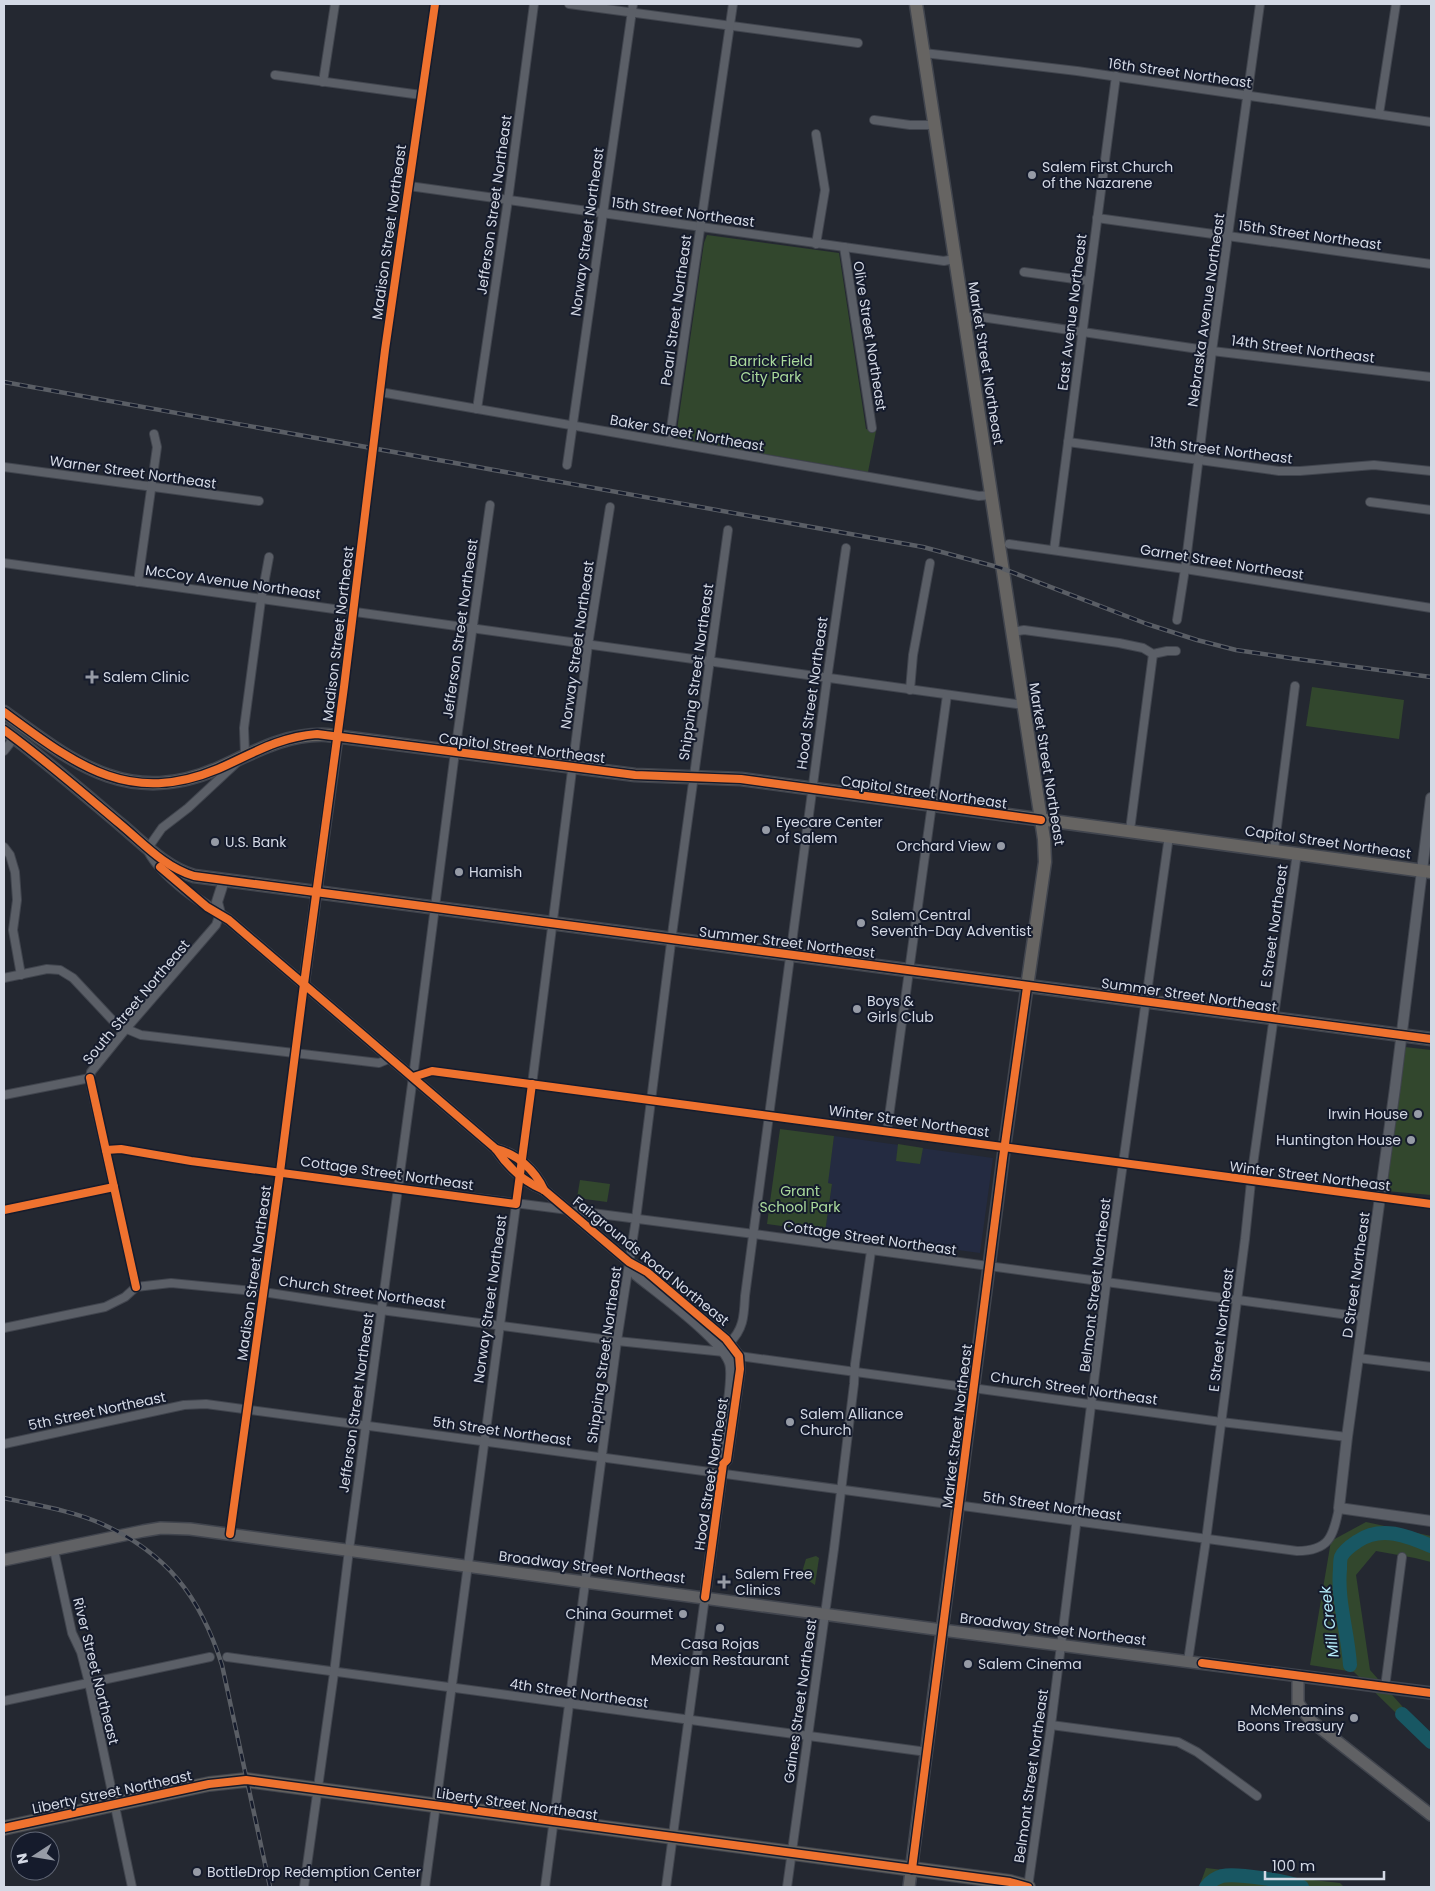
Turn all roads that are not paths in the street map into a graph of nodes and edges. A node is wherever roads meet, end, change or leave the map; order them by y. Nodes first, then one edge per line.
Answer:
1 (335, 4) edge
2 (435, 4) edge
3 (534, 4) edge
4 (569, 4) edge
5 (633, 4) edge
6 (733, 4) edge
7 (916, 4) edge
8 (1260, 4) edge
9 (1396, 4) edge
10 (631, 13) junction
11 (730, 27) junction
12 (858, 43) dead end
13 (924, 53) junction
14 (275, 75) dead end
15 (1116, 76) junction
16 (323, 82) junction
17 (421, 95) junction
18 (1247, 95) junction
19 (1379, 114) junction
20 (874, 120) dead end
21 (1431, 122) edge
22 (934, 125) junction
23 (816, 134) dead end
24 (409, 186) junction
25 (508, 200) junction
26 (603, 214) junction
27 (1097, 218) junction
28 (700, 227) junction
29 (1228, 236) junction
30 (816, 244) junction
31 (844, 247) junction
32 (954, 260) junction
33 (1431, 264) edge
34 (1024, 272) dead end
35 (1089, 280) junction
36 (964, 318) junction
37 (1082, 332) junction
38 (1212, 350) junction
39 (1431, 377) edge
40 (380, 392) junction
41 (478, 409) junction
42 (571, 425) junction
43 (872, 428) dead end
44 (154, 434) dead end
45 (669, 442) junction
46 (1068, 442) junction
47 (1198, 461) junction
48 (567, 464) dead end
49 (4, 467) edge
50 (1431, 472) edge
51 (151, 487) junction
52 (991, 495) junction
53 (259, 502) dead end
54 (1370, 502) dead end
55 (490, 505) dead end
56 (610, 507) dead end
57 (1431, 510) edge
58 (728, 530) dead end
59 (1009, 544) dead end
60 (846, 548) dead end
61 (1054, 550) junction
62 (269, 557) dead end
63 (4, 563) edge
64 (930, 563) dead end
65 (1186, 568) junction
66 (138, 582) junction
67 (261, 600) junction
68 (1431, 608) edge
69 (354, 612) junction
70 (1177, 620) dead end
71 (472, 630) junction
72 (1012, 632) junction
73 (588, 645) junction
74 (1176, 651) dead end
75 (1153, 654) junction
76 (709, 660) junction
77 (827, 679) junction
78 (1295, 686) dead end
79 (910, 690) junction
80 (946, 695) junction
81 (1023, 705) junction
82 (4, 712) edge
83 (4, 722) edge
84 (21, 725) junction
85 (9, 734) edge
86 (338, 736) junction
87 (4, 751) edge
88 (455, 752) junction
89 (245, 755) junction
90 (70, 758) junction
91 (573, 767) junction
92 (694, 778) junction
93 (813, 789) junction
94 (1431, 798) edge
95 (931, 805) junction
96 (1041, 820) junction
97 (1130, 830) junction
98 (1169, 836) junction
99 (4, 848) edge
100 (148, 848) junction
101 (1274, 850) junction
102 (1297, 853) junction
103 (1427, 871) edge
104 (224, 880) junction
105 (317, 892) junction
106 (435, 908) junction
107 (220, 914) junction
108 (553, 924) junction
109 (672, 940) junction
110 (791, 954) junction
111 (910, 971) junction
112 (21, 975) junction
113 (4, 978) edge
114 (304, 984) junction
115 (1027, 986) junction
116 (1146, 1002) junction
117 (1274, 1019) junction
118 (125, 1030) junction
119 (1401, 1036) junction
120 (1431, 1039) edge
121 (295, 1053) junction
122 (391, 1058) junction
123 (413, 1077) junction
124 (90, 1078) junction
125 (532, 1084) junction
126 (4, 1095) edge
127 (650, 1100) junction
128 (770, 1115) junction
129 (887, 1131) junction
130 (1005, 1147) junction
131 (496, 1149) junction
132 (106, 1150) junction
133 (522, 1163) junction
134 (1124, 1163) junction
135 (280, 1172) junction
136 (520, 1175) junction
137 (1252, 1181) junction
138 (114, 1187) junction
139 (397, 1187) junction
140 (544, 1190) junction
141 (1380, 1197) junction
142 (516, 1204) junction
143 (1431, 1204) edge
144 (4, 1210) edge
145 (568, 1210) junction
146 (636, 1219) junction
147 (754, 1234) junction
148 (871, 1251) junction
149 (629, 1262) junction
150 (989, 1266) junction
151 (1107, 1282) junction
152 (136, 1287) junction
153 (263, 1292) junction
154 (1237, 1300) junction
155 (381, 1310) junction
156 (1363, 1317) junction
157 (500, 1325) junction
158 (4, 1328) edge
159 (617, 1341) junction
160 (730, 1343) junction
161 (724, 1352) junction
162 (739, 1356) junction
163 (1358, 1358) junction
164 (1431, 1367) edge
165 (854, 1372) junction
166 (973, 1388) junction
167 (1092, 1404) junction
168 (246, 1410) junction
169 (1221, 1422) junction
170 (366, 1426) junction
171 (1347, 1437) junction
172 (484, 1442) junction
173 (4, 1444) edge
174 (602, 1457) junction
175 (722, 1469) junction
176 (840, 1489) junction
177 (960, 1506) junction
178 (1339, 1508) junction
179 (1431, 1521) edge
180 (1077, 1522) junction
181 (230, 1534) junction
182 (1206, 1540) junction
183 (54, 1550) junction
184 (348, 1550) junction
185 (1297, 1551) joint
186 (1402, 1557) dead end
187 (4, 1560) edge
188 (468, 1566) junction
189 (586, 1582) junction
190 (705, 1597) junction
191 (825, 1614) junction
192 (942, 1630) junction
193 (1061, 1645) junction
194 (210, 1657) dead end
195 (227, 1658) dead end
196 (1188, 1662) junction
197 (334, 1673) junction
198 (1298, 1676) junction
199 (89, 1683) junction
200 (1385, 1687) junction
201 (452, 1688) junction
202 (1431, 1694) edge
203 (4, 1701) edge
204 (569, 1704) junction
205 (688, 1720) junction
206 (1051, 1725) junction
207 (807, 1736) junction
208 (927, 1752) junction
209 (317, 1789) junction
210 (1257, 1796) dead end
211 (115, 1804) junction
212 (436, 1805) junction
213 (1431, 1815) edge
214 (555, 1822) junction
215 (4, 1828) edge
216 (672, 1838) junction
217 (792, 1854) junction
218 (912, 1869) junction
219 (132, 1887) edge
220 (304, 1887) edge
221 (425, 1887) edge
222 (545, 1887) edge
223 (666, 1887) edge
224 (787, 1887) edge
225 (909, 1887) edge
226 (1028, 1887) edge

1 - 16 street
2 - 17 street, Madison Street Northeast
3 - 25 street, Jefferson Street Northeast
4 - 10 street
5 - 10 street, Norway Street Northeast
6 - 11 street, Pearl Street Northeast
7 - 13 main road, Market Street Northeast
8 - 18 street, Nebraska Avenue Northeast
9 - 19 street
10 - 11 street
10 - 26 street, Norway Street Northeast
11 - 12 street
11 - 28 street, Pearl Street Northeast
13 - 15 street, 16th Street Northeast
13 - 22 main road, Market Street Northeast
14 - 16 street
15 - 18 street, 16th Street Northeast
15 - 27 street, East Avenue Northeast
16 - 17 street
17 - 24 street, Madison Street Northeast
18 - 19 street, 16th Street Northeast
18 - 29 street, Nebraska Avenue Northeast
19 - 21 street, 16th Street Northeast
20 - 22 street
22 - 32 main road, Market Street Northeast
23 - 30 street
24 - 25 street, 15th Street Northeast
24 - 40 street, Madison Street Northeast
25 - 26 street, 15th Street Northeast
25 - 41 street, Jefferson Street Northeast
26 - 28 street, 15th Street Northeast
26 - 42 street, Norway Street Northeast
27 - 29 street, 15th Street Northeast
27 - 35 street, East Avenue Northeast
28 - 30 street, 15th Street Northeast
28 - 45 street, Pearl Street Northeast
29 - 33 street, 15th Street Northeast
29 - 38 street, Nebraska Avenue Northeast
30 - 31 street, 15th Street Northeast
31 - 32 street, 15th Street Northeast
31 - 43 street, Olive Street Northeast
32 - 36 main road, Market Street Northeast
34 - 35 street
35 - 37 street, East Avenue Northeast
36 - 37 street, 14th Street Northeast
36 - 52 main road, Market Street Northeast
37 - 38 street, 14th Street Northeast
37 - 46 street, East Avenue Northeast
38 - 39 street, 14th Street Northeast
38 - 47 street, Nebraska Avenue Northeast
40 - 41 street, Baker Street Northeast
40 - 69 street, Madison Street Northeast
41 - 42 street, Baker Street Northeast
42 - 45 street, Baker Street Northeast
42 - 48 street, Norway Street Northeast
44 - 51 street
45 - 52 street, Baker Street Northeast
46 - 47 street, 13th Street Northeast
46 - 61 street, East Avenue Northeast
47 - 50 street, 13th Street Northeast
47 - 65 street, Nebraska Avenue Northeast
49 - 51 street, Warner Street Northeast
51 - 53 street, Warner Street Northeast
51 - 66 street
52 - 72 main road, Market Street Northeast
54 - 57 street
55 - 71 street, Jefferson Street Northeast
56 - 73 street, Norway Street Northeast
58 - 76 street, Shipping Street Northeast
59 - 61 street, Garnet Street Northeast
60 - 77 street, Hood Street Northeast
61 - 65 street, Garnet Street Northeast
62 - 67 street
63 - 66 street, McCoy Avenue Northeast
64 - 79 street
65 - 68 street, Garnet Street Northeast
65 - 70 street, Nebraska Avenue Northeast
66 - 67 street, McCoy Avenue Northeast
67 - 69 street, McCoy Avenue Northeast
67 - 89 street
69 - 71 street, McCoy Avenue Northeast
69 - 86 street, Madison Street Northeast
71 - 73 street, McCoy Avenue Northeast
71 - 88 street, Jefferson Street Northeast
72 - 75 street
72 - 81 main road, Market Street Northeast
73 - 76 street, McCoy Avenue Northeast
73 - 91 street, Norway Street Northeast
74 - 75 street
75 - 97 street
76 - 77 street, McCoy Avenue Northeast
76 - 92 street, Shipping Street Northeast
77 - 79 street, McCoy Avenue Northeast
77 - 93 street, Hood Street Northeast
78 - 101 street, E Street Northeast
79 - 80 street, McCoy Avenue Northeast
80 - 81 street, McCoy Avenue Northeast
80 - 95 street
81 - 96 main road, Market Street Northeast
82 - 84 main road
83 - 84 main road
84 - 90 main road, Capitol Street Northeast
85 - 87 street
85 - 90 main road
85 - 100 main road
86 - 88 main road, Capitol Street Northeast
86 - 89 main road, Capitol Street Northeast
86 - 105 street, Madison Street Northeast
88 - 91 main road, Capitol Street Northeast
88 - 106 street, Jefferson Street Northeast
89 - 90 main road, Capitol Street Northeast
89 - 100 street
91 - 92 main road, Capitol Street Northeast
91 - 108 street, Norway Street Northeast
92 - 93 main road, Capitol Street Northeast
92 - 109 street, Shipping Street Northeast
93 - 95 main road, Capitol Street Northeast
93 - 110 street, Hood Street Northeast
94 - 103 street, D Street Northeast
95 - 96 main road, Capitol Street Northeast
95 - 111 street
96 - 97 main road, Capitol Street Northeast
96 - 115 main road, Market Street Northeast
97 - 98 main road, Capitol Street Northeast
98 - 101 main road, Capitol Street Northeast
98 - 116 street, Belmont Street Northeast
99 - 112 street
100 - 104 main road, Summer Street Northeast
100 - 107 street, Fairgrounds Road Northeast
101 - 102 main road, Capitol Street Northeast
102 - 103 main road, Capitol Street Northeast
102 - 117 street, E Street Northeast
103 - 119 street, D Street Northeast
104 - 105 main road, Summer Street Northeast
104 - 107 street
105 - 106 main road, Summer Street Northeast
105 - 114 street, Madison Street Northeast
106 - 108 main road, Summer Street Northeast
106 - 123 street, Jefferson Street Northeast
107 - 114 street, Fairgrounds Road Northeast
107 - 118 street, South Street Northeast
108 - 109 main road, Summer Street Northeast
108 - 125 street, Norway Street Northeast
109 - 110 main road, Summer Street Northeast
109 - 127 street, Shipping Street Northeast
110 - 111 main road, Summer Street Northeast
110 - 128 street, Hood Street Northeast
111 - 115 main road, Summer Street Northeast
111 - 129 street
112 - 113 street
112 - 118 street
114 - 121 street, Madison Street Northeast
114 - 122 street, Fairgrounds Road Northeast
115 - 116 main road, Summer Street Northeast
115 - 130 main road, Market Street Northeast
116 - 117 main road, Summer Street Northeast
116 - 134 street, Belmont Street Northeast
117 - 119 main road, Summer Street Northeast
117 - 137 street, E Street Northeast
118 - 121 street
118 - 124 street, South Street Northeast
119 - 120 main road, Summer Street Northeast
119 - 141 street, D Street Northeast
121 - 122 street
121 - 135 street, Madison Street Northeast
122 - 123 street, Fairgrounds Road Northeast
123 - 125 street, Winter Street Northeast
123 - 131 street, Fairgrounds Road Northeast
123 - 139 street, Jefferson Street Northeast
124 - 126 street
124 - 132 street, South Street Northeast
125 - 127 street, Winter Street Northeast
125 - 133 street, Norway Street Northeast
127 - 128 street, Winter Street Northeast
127 - 146 street, Shipping Street Northeast
128 - 129 street, Winter Street Northeast
128 - 147 street, Hood Street Northeast
129 - 130 street, Winter Street Northeast
130 - 134 street, Winter Street Northeast
130 - 150 main road, Market Street Northeast
131 - 133 street, Fairgrounds Road Northeast
131 - 136 street, Fairgrounds Road Northeast
132 - 135 street, Cottage Street Northeast
132 - 138 street, South Street Northeast
133 - 140 street, Fairgrounds Road Northeast
134 - 137 street, Winter Street Northeast
134 - 151 street, Belmont Street Northeast
135 - 139 street, Cottage Street Northeast
135 - 153 street, Madison Street Northeast
136 - 140 street, Fairgrounds Road Northeast
136 - 142 street, Norway Street Northeast
137 - 141 street, Winter Street Northeast
137 - 154 street, E Street Northeast
138 - 144 street
138 - 152 street, South Street Northeast
139 - 142 street, Cottage Street Northeast
139 - 155 street, Jefferson Street Northeast
140 - 145 street, Fairgrounds Road Northeast
141 - 143 street, Winter Street Northeast
141 - 156 street, D Street Northeast
142 - 145 street, Cottage Street Northeast
142 - 157 street, Norway Street Northeast
145 - 146 street, Cottage Street Northeast
145 - 149 street, Fairgrounds Road Northeast
146 - 147 street, Cottage Street Northeast
146 - 149 street, Shipping Street Northeast
147 - 148 street, Cottage Street Northeast
147 - 160 street, Hood Street Northeast
148 - 150 street, Cottage Street Northeast
148 - 165 street, Gaines Street Northeast
149 - 159 street, Shipping Street Northeast
149 - 160 street, Fairgrounds Road Northeast
149 - 161 street, Fairgrounds Road Northeast
150 - 151 street, Cottage Street Northeast
150 - 166 main road, Market Street Northeast
151 - 154 street, Cottage Street Northeast
151 - 167 street, Belmont Street Northeast
152 - 153 street, Church Street Northeast
152 - 158 street, Church Street Northeast
153 - 155 street, Church Street Northeast
153 - 168 street, Madison Street Northeast
154 - 156 street, Cottage Street Northeast
154 - 169 street, E Street Northeast
155 - 157 street, Church Street Northeast
155 - 170 street, Jefferson Street Northeast
156 - 163 street, D Street Northeast
157 - 159 street, Church Street Northeast
157 - 172 street, Norway Street Northeast
159 - 161 street, Church Street Northeast
159 - 174 street, Shipping Street Northeast
160 - 162 street, Fairgrounds Road Northeast
161 - 175 street, Fairgrounds Road Northeast
162 - 165 street, Church Street Northeast
162 - 175 street, Hood Street Northeast
163 - 164 street
163 - 171 street, D Street Northeast
165 - 166 street, Church Street Northeast
165 - 176 street, Gaines Street Northeast
166 - 167 street, Church Street Northeast
166 - 177 main road, Market Street Northeast
167 - 169 street, Church Street Northeast
167 - 180 street, Belmont Street Northeast
168 - 170 street, 5th Street Northeast
168 - 173 street, 5th Street Northeast
168 - 181 street, Madison Street Northeast
169 - 171 street, Church Street Northeast
169 - 182 street, E Street Northeast
170 - 172 street, 5th Street Northeast
170 - 184 street, Jefferson Street Northeast
171 - 178 street, D Street Northeast
172 - 174 street, 5th Street Northeast
172 - 188 street, Norway Street Northeast
174 - 175 street, 5th Street Northeast
174 - 189 street, Shipping Street Northeast
175 - 176 street, 5th Street Northeast
175 - 190 street, Hood Street Northeast
176 - 177 street, 5th Street Northeast
176 - 191 street, Gaines Street Northeast
177 - 180 street, 5th Street Northeast
177 - 192 main road, Market Street Northeast
178 - 179 street
178 - 185 street, D Street Northeast
180 - 182 street, 5th Street Northeast
180 - 193 street, Belmont Street Northeast
181 - 183 main road, Broadway Street Northeast
181 - 184 main road, Broadway Street Northeast
182 - 185 street, 5th Street Northeast
182 - 196 street, E Street Northeast
183 - 187 main road, Broadway Street Northeast
183 - 199 street, River Street Northeast
184 - 188 main road, Broadway Street Northeast
184 - 197 street, Jefferson Street Northeast
186 - 200 street
188 - 189 main road, Broadway Street Northeast
188 - 201 street, Norway Street Northeast
189 - 190 main road, Broadway Street Northeast
189 - 204 street, Shipping Street Northeast
190 - 191 main road, Broadway Street Northeast
190 - 205 street, Hood Street Northeast
191 - 192 main road, Broadway Street Northeast
191 - 207 street, Gaines Street Northeast
192 - 193 main road, Broadway Street Northeast
192 - 208 main road, Market Street Northeast
193 - 196 main road, Broadway Street Northeast
193 - 206 street, Belmont Street Northeast
194 - 199 street
195 - 197 street, 4th Street Northeast
196 - 198 main road, Broadway Street Northeast
197 - 201 street, 4th Street Northeast
197 - 209 street, Jefferson Street Northeast
198 - 200 main road, Broadway Street Northeast
198 - 213 main road
199 - 203 street
199 - 211 street, River Street Northeast
200 - 202 main road, Broadway Street Northeast
201 - 204 street, 4th Street Northeast
201 - 212 street, Norway Street Northeast
204 - 205 street, 4th Street Northeast
204 - 214 street, Shipping Street Northeast
205 - 207 street, 4th Street Northeast
205 - 216 street, Hood Street Northeast
206 - 210 street
206 - 226 street, Belmont Street Northeast
207 - 208 street, 4th Street Northeast
207 - 217 street, Gaines Street Northeast
208 - 218 main road, Market Street Northeast
209 - 211 highway, Liberty Street Northeast
209 - 212 highway, Liberty Street Northeast
209 - 220 street, Jefferson Street Northeast
211 - 215 highway, Liberty Street Northeast
211 - 219 street, River Street Northeast
212 - 214 highway, Liberty Street Northeast
212 - 221 street, Norway Street Northeast
214 - 216 highway, Liberty Street Northeast
214 - 222 street, Shipping Street Northeast
216 - 217 highway, Liberty Street Northeast
216 - 223 street, Hood Street Northeast
217 - 218 highway, Liberty Street Northeast
217 - 224 street, Gaines Street Northeast
218 - 225 main road, Market Street Northeast
218 - 226 highway, Liberty Street Northeast

